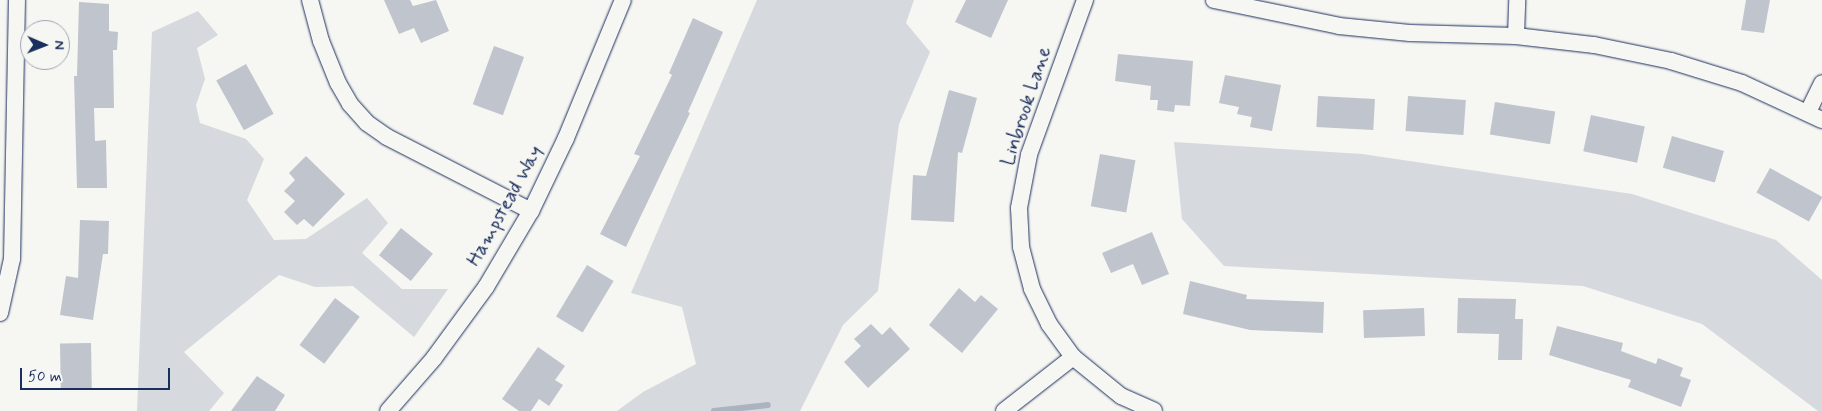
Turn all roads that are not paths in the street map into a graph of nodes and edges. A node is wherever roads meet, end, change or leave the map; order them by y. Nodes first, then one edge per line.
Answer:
1 (17, 0) edge
2 (310, 0) edge
3 (623, 0) edge
4 (1085, 0) edge
5 (1214, 0) edge
6 (1517, 0) edge
7 (1516, 36) junction
8 (1822, 83) edge
9 (1815, 116) edge
10 (531, 211) junction
11 (0, 313) edge
12 (1073, 357) junction
13 (388, 411) edge
14 (1004, 411) edge
15 (1154, 411) edge

1 - 11 street
2 - 10 street
3 - 10 street, Hampstead Way
4 - 12 street, Linbrook Lane
5 - 7 street
6 - 7 street
7 - 9 street
8 - 9 street
10 - 13 street, Hampstead Way
12 - 14 street
12 - 15 street, Linbrook Lane

